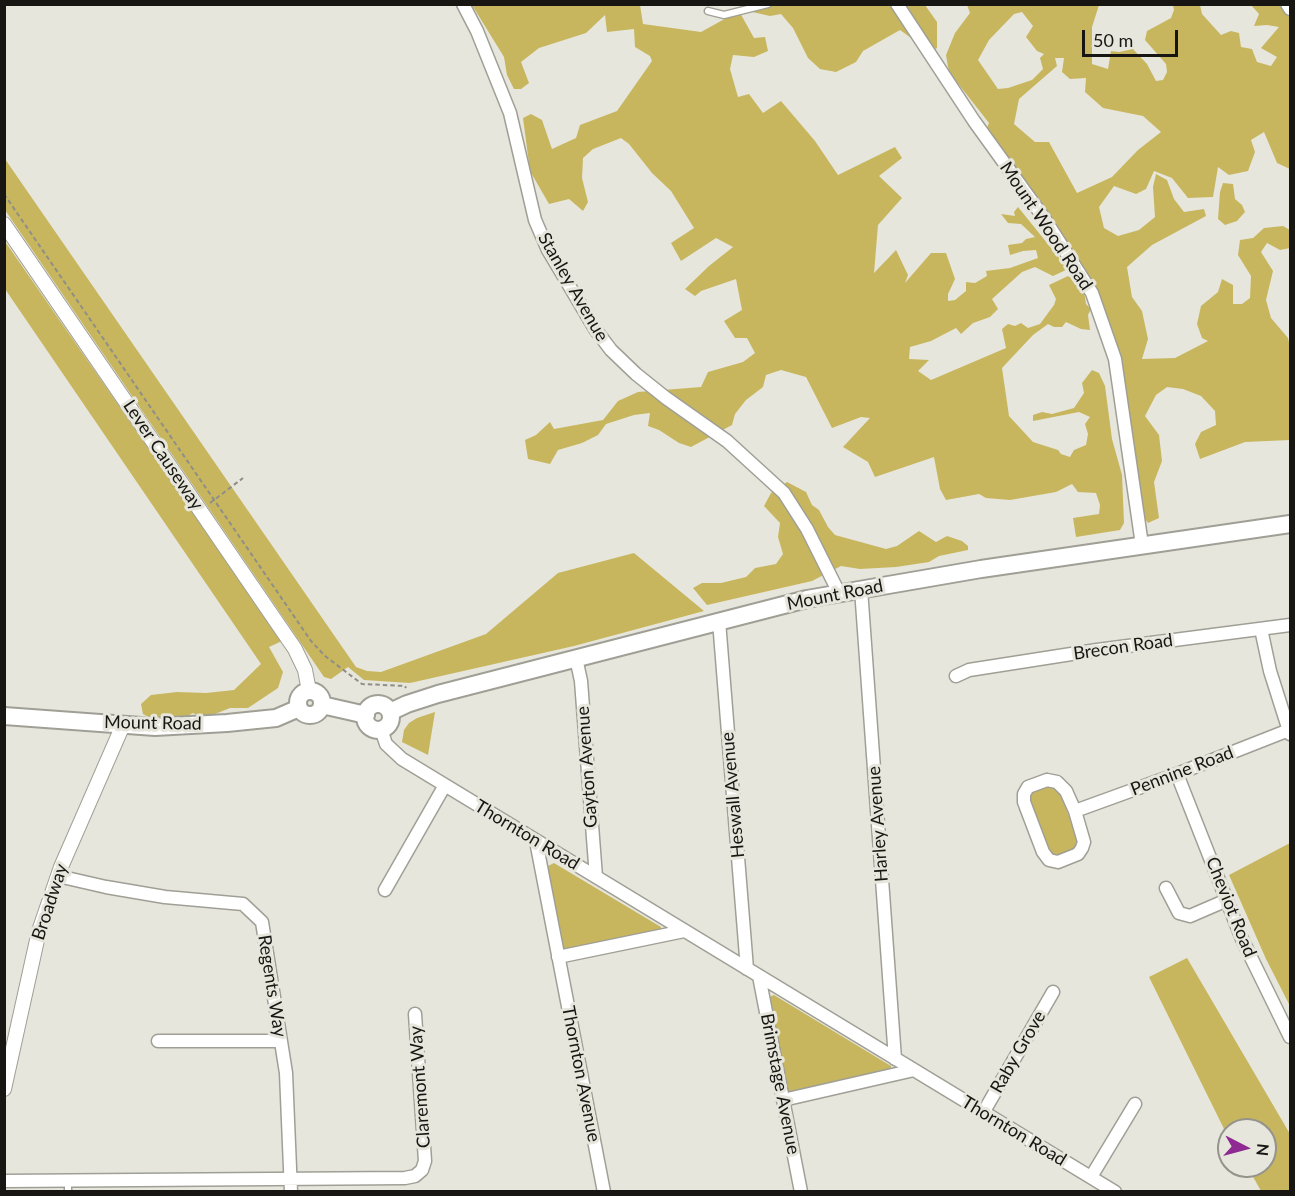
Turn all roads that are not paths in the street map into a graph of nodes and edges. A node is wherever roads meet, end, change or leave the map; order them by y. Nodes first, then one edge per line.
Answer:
1 (463, 4) edge
2 (768, 4) edge
3 (897, 4) edge
4 (1287, 4) edge
5 (741, 8) edge
6 (1290, 9) edge
7 (708, 11) dead end
8 (4, 224) edge
9 (1290, 524) edge
10 (1142, 545) junction
11 (861, 589) junction
12 (839, 593) junction
13 (719, 621) junction
14 (1290, 624) edge
15 (1261, 629) junction
16 (576, 658) junction
17 (956, 676) dead end
18 (309, 691) junction
19 (321, 705) junction
20 (299, 708) junction
21 (390, 712) junction
22 (366, 715) junction
23 (4, 716) edge
24 (123, 725) junction
25 (381, 729) junction
26 (1290, 732) edge
27 (1177, 774) junction
28 (445, 785) junction
29 (1075, 811) junction
30 (536, 841) junction
31 (58, 876) junction
32 (596, 877) junction
33 (1166, 888) dead end
34 (385, 890) dead end
35 (1227, 900) junction
36 (684, 931) junction
37 (558, 957) junction
38 (747, 969) junction
39 (759, 976) junction
40 (1053, 992) dead end
41 (415, 1014) dead end
42 (1290, 1037) edge
43 (158, 1041) dead end
44 (281, 1041) junction
45 (895, 1059) junction
46 (914, 1070) junction
47 (4, 1089) edge
48 (783, 1100) junction
49 (1135, 1104) dead end
50 (983, 1113) junction
51 (1091, 1178) junction
52 (4, 1181) edge
53 (290, 1185) edge
54 (68, 1186) edge
55 (604, 1191) edge
56 (801, 1191) edge
57 (1115, 1191) edge

1 - 12 street, Stanley Avenue
2 - 5 lane
3 - 10 street, Mount Wood Road
4 - 6 street
5 - 7 lane
8 - 18 street, Lever Causeway
9 - 10 main road, Mount Road
10 - 11 main road, Mount Road
11 - 12 main road, Mount Road
11 - 45 street, Harley Avenue
12 - 13 main road, Mount Road
13 - 16 main road, Mount Road
13 - 38 street, Heswall Avenue
14 - 15 street, Brecon Road
15 - 17 street, Brecon Road
15 - 26 street
16 - 21 main road, Mount Road
16 - 32 street, Gayton Avenue
18 - 19 main road
18 - 20 main road
19 - 20 main road
19 - 22 main road
20 - 24 main road, Mount Road
21 - 22 main road
21 - 25 main road
22 - 25 main road
23 - 24 main road, Mount Road
24 - 31 street, Broadway
25 - 28 street, Thornton Road
26 - 27 street, Pennine Road
27 - 29 street, Pennine Road
27 - 35 street, Cheviot Road
28 - 30 street, Thornton Road
28 - 34 street
29 - 29 street
30 - 32 street, Thornton Road
30 - 37 street, Thornton Avenue
31 - 44 street, Regents Way
31 - 47 street, Broadway
32 - 36 street, Thornton Road
33 - 35 street
35 - 42 street, Cheviot Road
36 - 37 street
36 - 38 street, Thornton Road
37 - 55 street, Thornton Avenue
38 - 39 street, Thornton Road
39 - 45 street, Thornton Road
39 - 48 street, Brimstage Avenue
40 - 50 street, Raby Grove
41 - 53 street, Claremont Way
43 - 44 street
44 - 53 street, Regents Way
45 - 46 street, Thornton Road
46 - 48 street
46 - 50 street, Thornton Road
48 - 56 street, Brimstage Avenue
49 - 51 street
50 - 51 street, Thornton Road
51 - 57 street, Thornton Road
52 - 54 street
53 - 54 street

